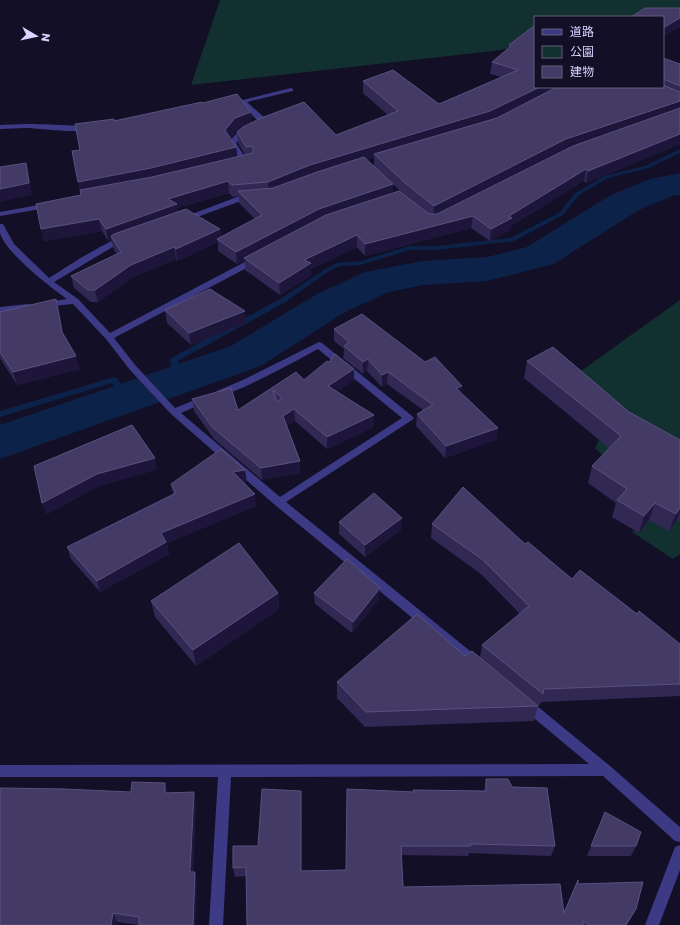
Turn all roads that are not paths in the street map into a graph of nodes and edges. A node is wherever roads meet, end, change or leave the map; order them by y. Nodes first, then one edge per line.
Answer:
1 (291, 90) dead end
2 (242, 102) junction
3 (220, 106) edge
4 (0, 127) edge
5 (100, 127) edge
6 (244, 162) edge
7 (263, 197) edge
8 (61, 202) edge
9 (0, 214) edge
10 (173, 223) edge
11 (0, 226) edge
12 (135, 236) edge
13 (11, 244) junction
14 (0, 245) edge
15 (268, 253) edge
16 (48, 282) junction
17 (75, 301) junction
18 (0, 310) edge
19 (109, 337) junction
20 (173, 410) junction
21 (279, 502) junction
22 (483, 669) edge
23 (520, 699) edge
24 (606, 770) junction
25 (0, 771) edge
26 (225, 771) junction
27 (680, 836) edge
28 (680, 852) edge
29 (216, 925) edge
30 (652, 925) edge

1 - 2 street
2 - 3 street
2 - 6 street
4 - 5 street
7 - 10 street
8 - 9 street
11 - 13 street
12 - 16 street
13 - 14 street
13 - 16 street
15 - 19 street
16 - 17 street
17 - 18 street
17 - 19 street
19 - 20 street
20 - 21 street
20 - 21 street
21 - 22 street
23 - 24 street
24 - 26 street
24 - 27 street
25 - 26 street
26 - 29 street
28 - 30 street

